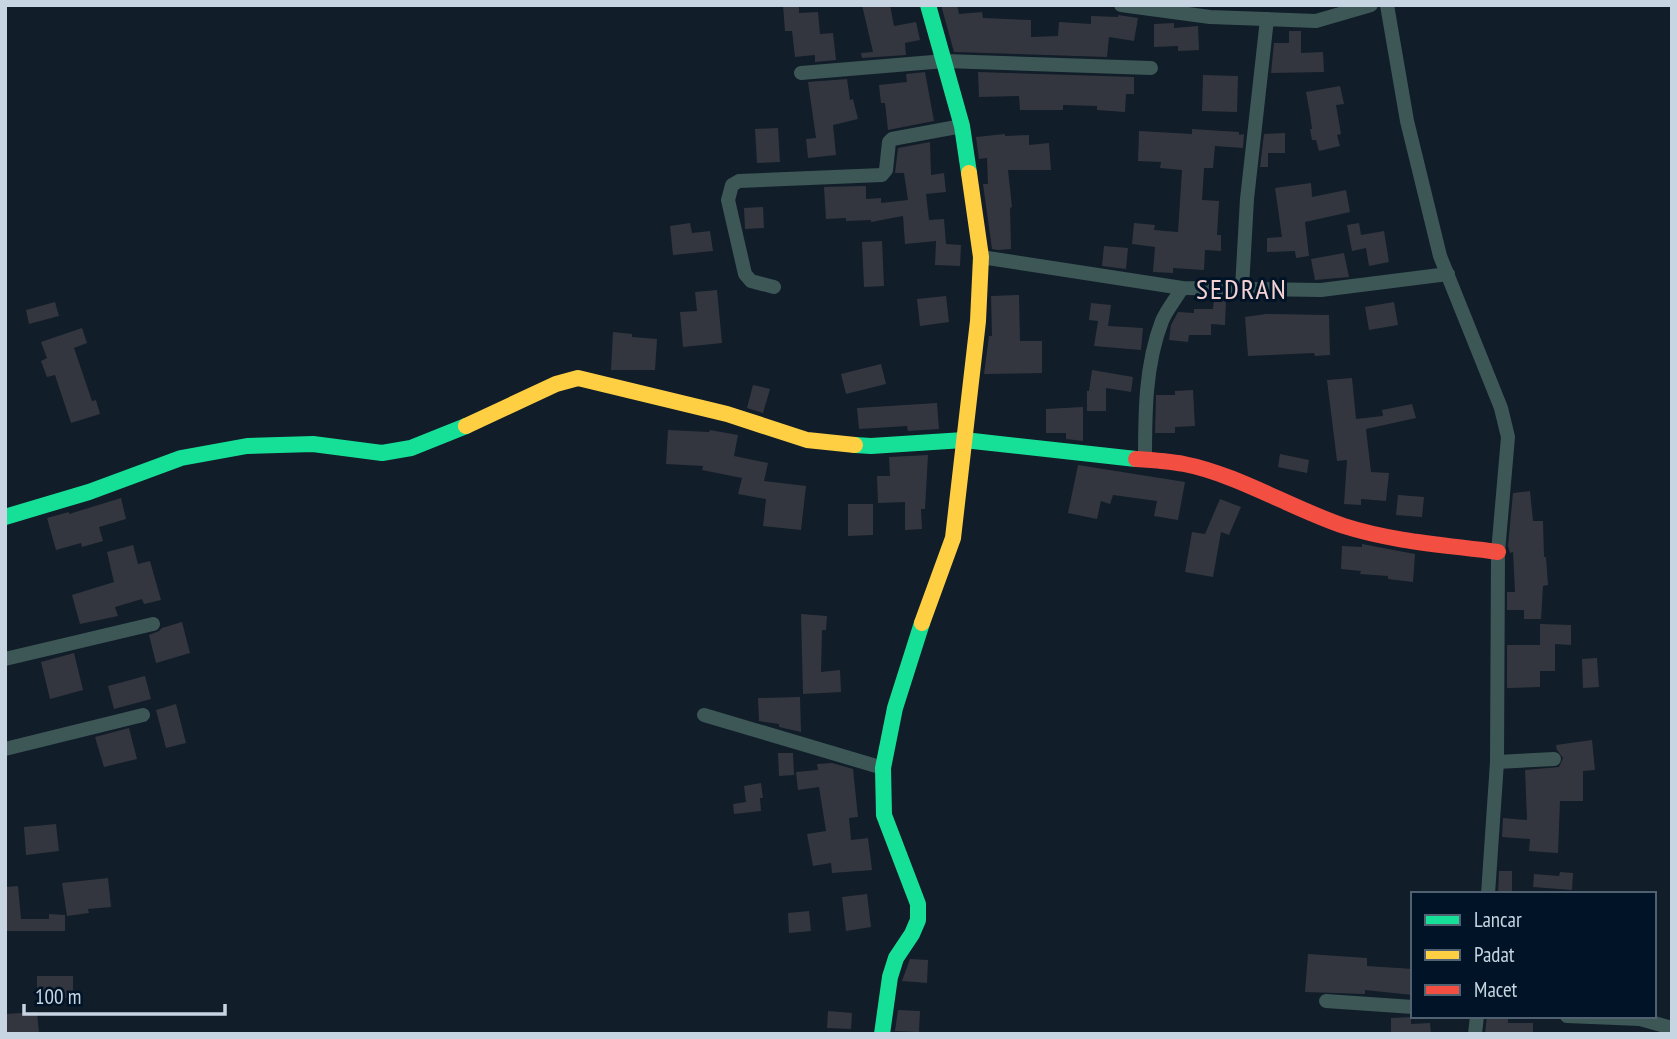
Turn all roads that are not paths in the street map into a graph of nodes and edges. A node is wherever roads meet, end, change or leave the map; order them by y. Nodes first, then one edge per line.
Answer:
1 (928, 5) edge
2 (1121, 5) edge
3 (1371, 5) edge
4 (1387, 5) edge
5 (1267, 19) junction
6 (946, 61) junction
7 (1151, 68) dead end
8 (801, 73) dead end
9 (962, 126) junction
10 (982, 257) junction
11 (1448, 274) junction
12 (774, 287) dead end
13 (1182, 288) junction
14 (1242, 288) junction
15 (964, 440) junction
16 (1145, 460) junction
17 (5, 517) edge
18 (1498, 552) junction
19 (153, 624) dead end
20 (5, 659) edge
21 (143, 715) dead end
22 (704, 715) dead end
23 (5, 749) edge
24 (1554, 759) dead end
25 (1497, 762) junction
26 (883, 768) junction
27 (1488, 892) edge
28 (1326, 1000) dead end
29 (1411, 1007) edge
30 (1616, 1018) edge
31 (1672, 1028) edge
32 (882, 1034) edge

1 - 6 street
2 - 5 street
3 - 5 street
4 - 11 street
5 - 14 street
6 - 7 street
6 - 8 street
6 - 9 street
9 - 10 street
9 - 12 street
10 - 13 street
10 - 15 street
11 - 14 street
11 - 18 street
13 - 14 street
13 - 16 street
15 - 16 street
15 - 17 street
15 - 26 street
16 - 18 street
18 - 25 street
19 - 20 street
21 - 23 street
22 - 26 street
24 - 25 street
25 - 27 street
26 - 32 street
28 - 29 street
30 - 31 street

